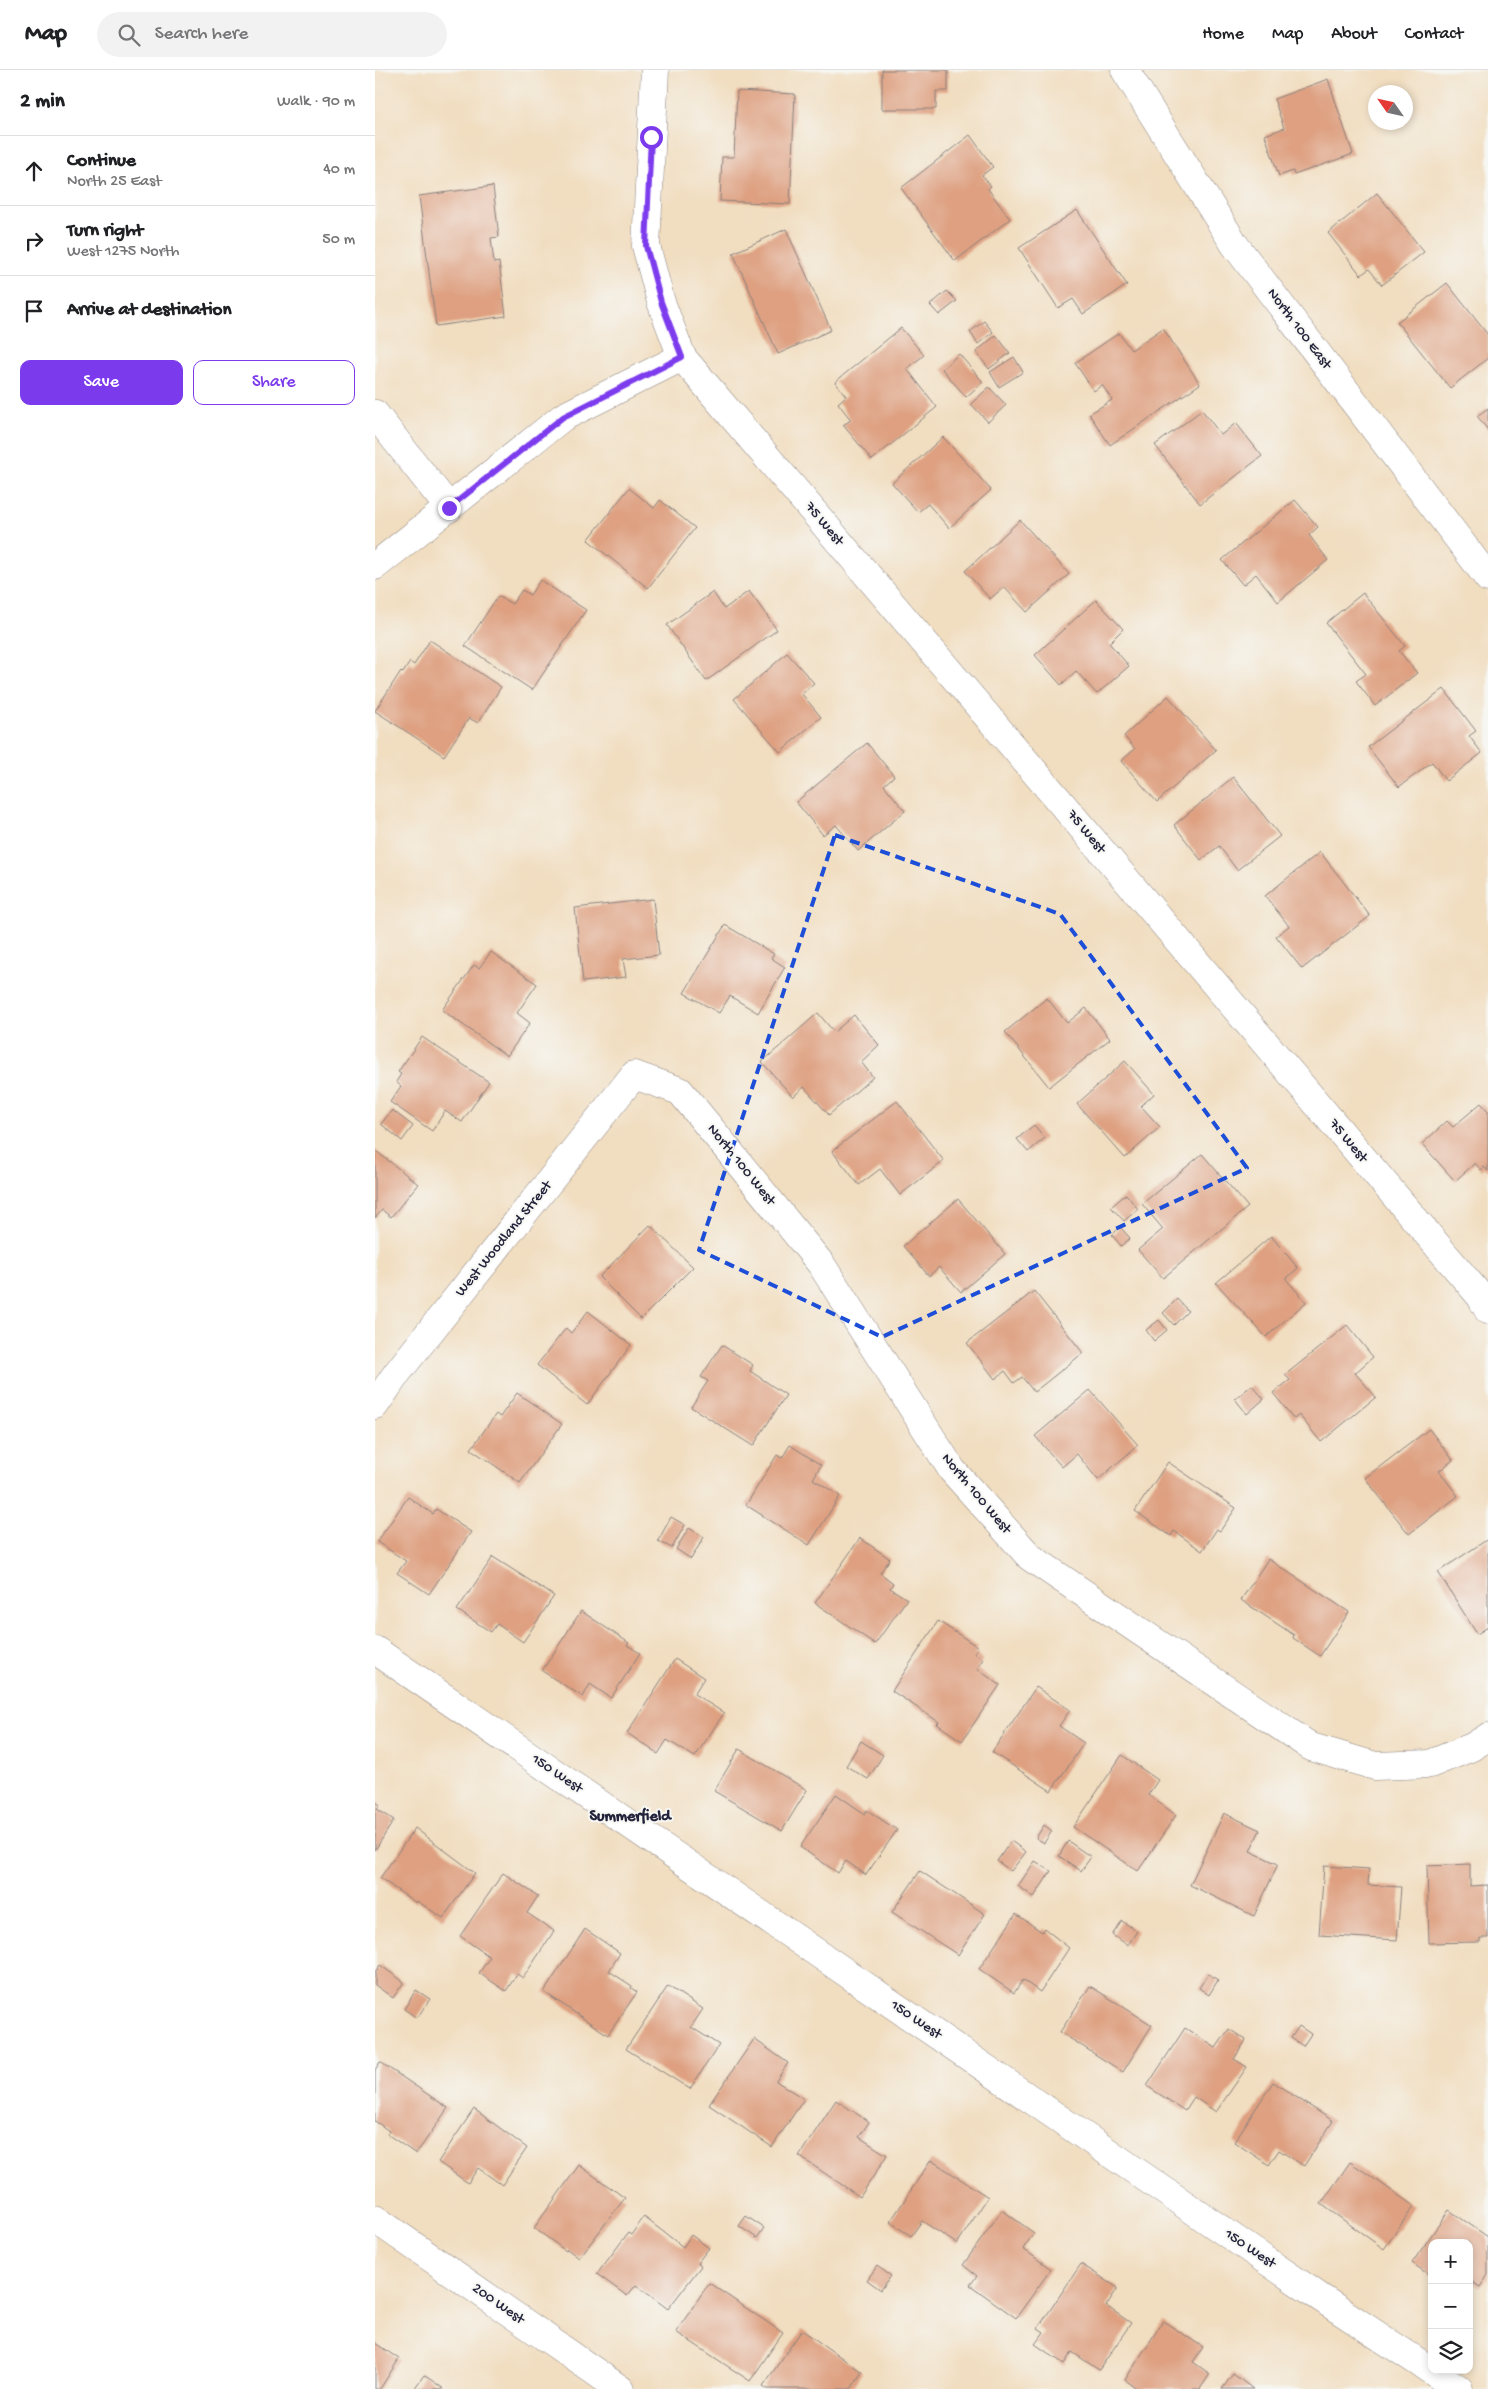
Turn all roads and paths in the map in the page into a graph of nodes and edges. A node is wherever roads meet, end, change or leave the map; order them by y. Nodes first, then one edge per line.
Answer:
1 (655, 70) edge
2 (1125, 70) edge
3 (682, 357) junction
4 (375, 414) edge
5 (449, 508) junction
6 (375, 566) edge
7 (1488, 578) edge
8 (635, 1075) joint
9 (1486, 1300) edge
10 (375, 1405) edge
11 (375, 1650) edge
12 (1488, 1737) edge
13 (375, 2219) edge
14 (620, 2389) edge
15 (1459, 2389) edge

1 - 3 street, 75 West
2 - 7 street, North 100 East
3 - 5 street
3 - 9 street, 75 West
4 - 5 street
5 - 6 street
8 - 10 street, West Woodland Street
8 - 12 street, North 100 West
11 - 15 street, 150 West
13 - 14 street, 200 West

